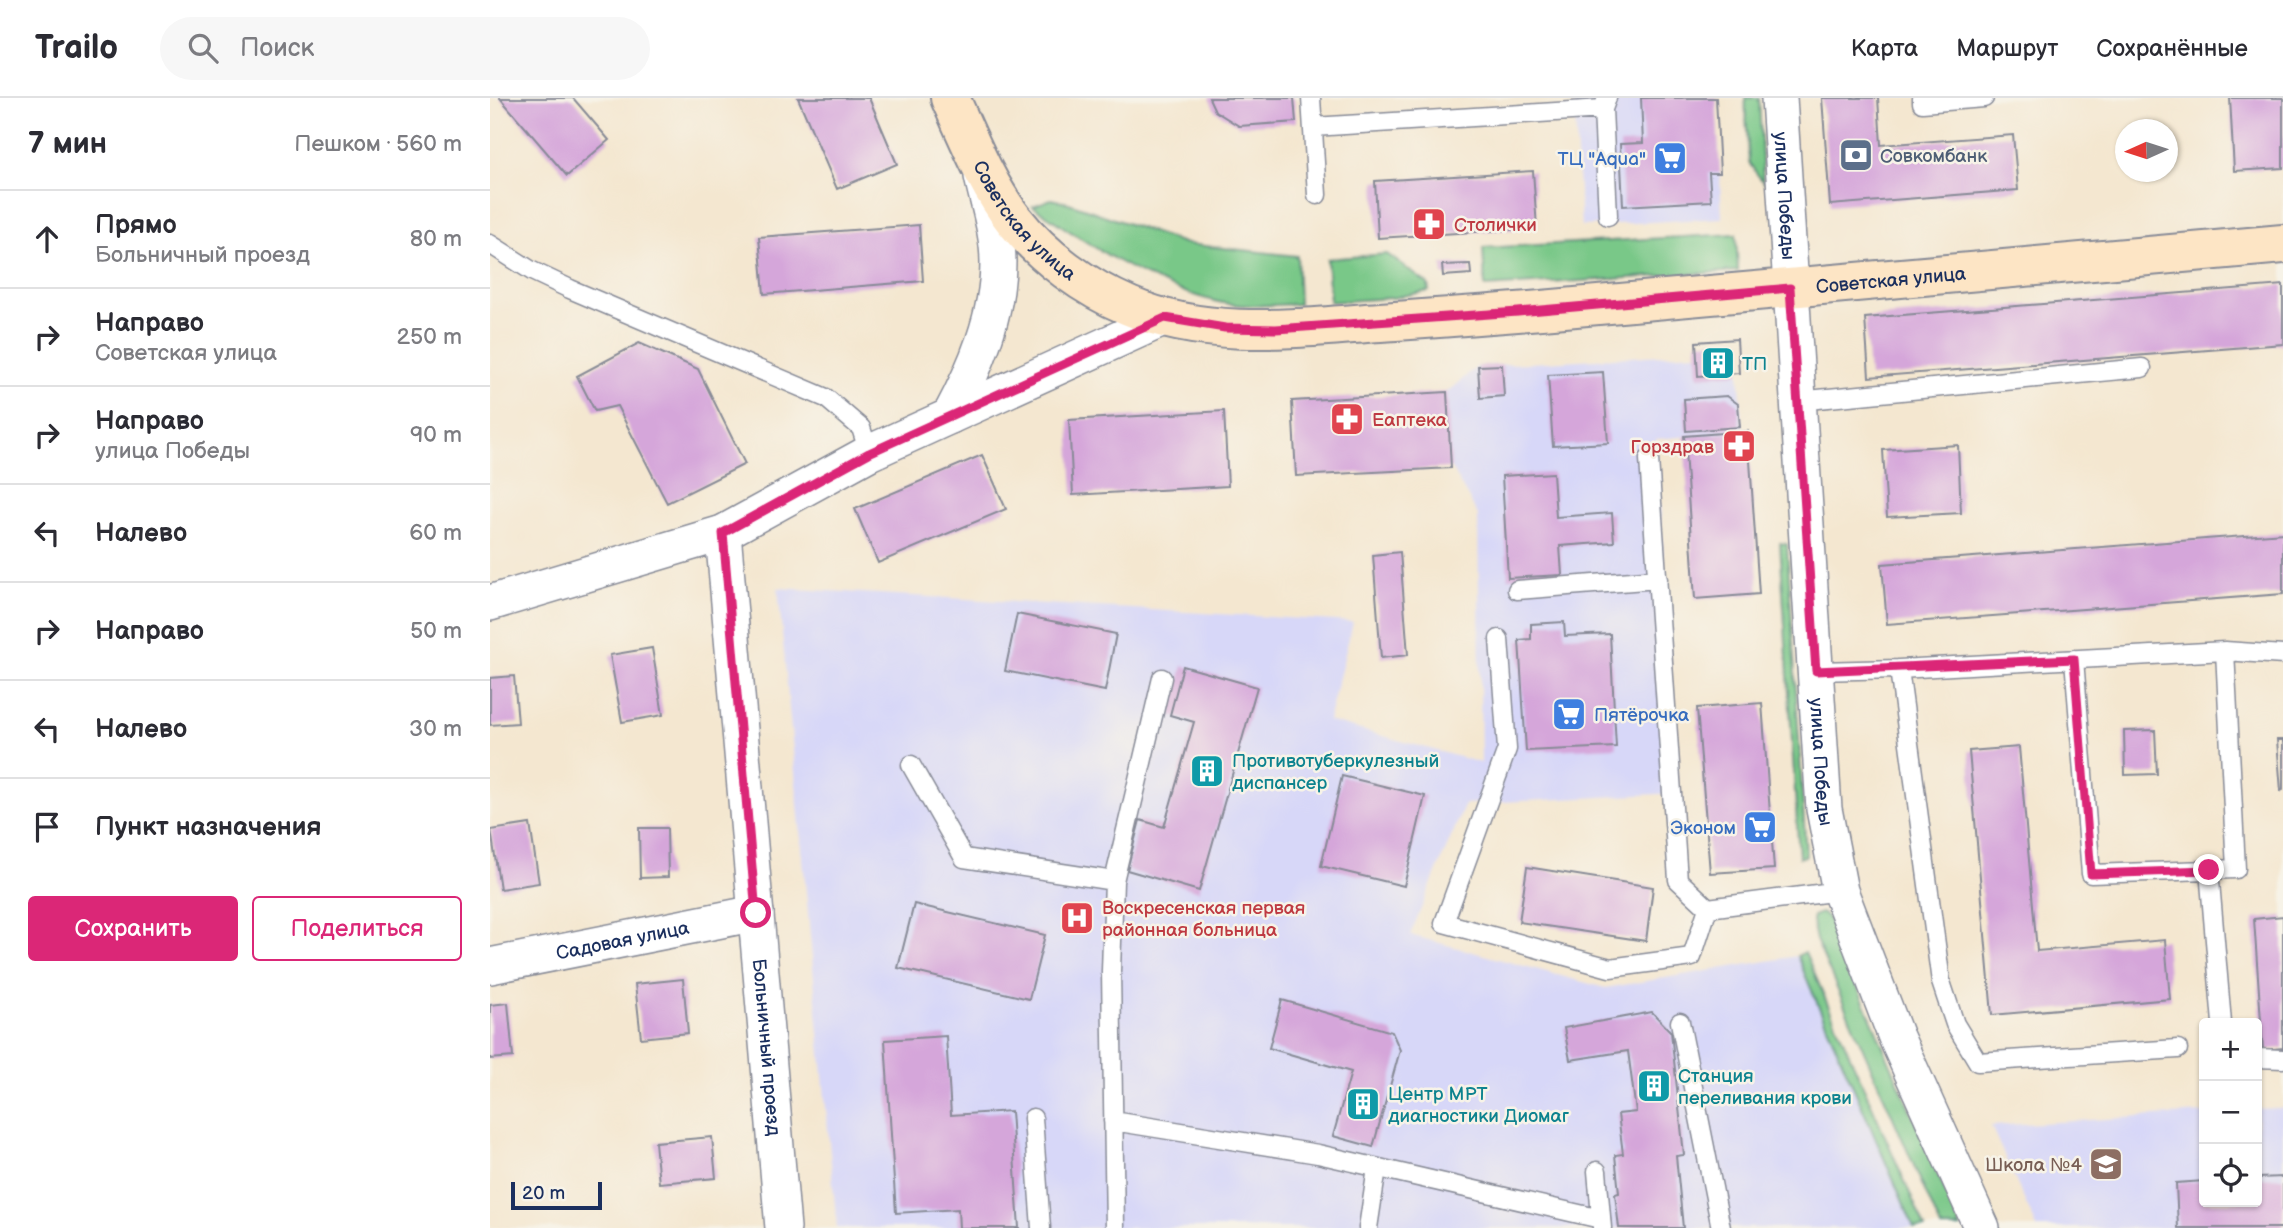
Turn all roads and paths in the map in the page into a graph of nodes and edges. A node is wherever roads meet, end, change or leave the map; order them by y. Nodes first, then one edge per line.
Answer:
1 (950, 98) edge
2 (1311, 98) edge
3 (1779, 98) edge
4 (1922, 98) edge
5 (1984, 98) edge
6 (1605, 104) edge
7 (1313, 127) junction
8 (978, 159) junction
9 (1317, 195) dead end
10 (1608, 216) dead end
11 (490, 244) edge
12 (2283, 244) edge
13 (1790, 288) junction
14 (1165, 318) junction
15 (2142, 368) dead end
16 (1797, 401) junction
17 (950, 416) junction
18 (869, 453) junction
19 (1649, 459) dead end
20 (723, 533) junction
21 (1658, 579) junction
22 (1517, 590) dead end
23 (490, 603) edge
24 (1499, 639) dead end
25 (2225, 651) junction
26 (2283, 655) edge
27 (2074, 659) junction
28 (1899, 669) junction
29 (1816, 671) junction
30 (1162, 678) dead end
31 (911, 765) dead end
32 (2209, 870) junction
33 (1114, 881) junction
34 (1840, 891) junction
35 (1708, 908) junction
36 (756, 913) junction
37 (490, 965) edge
38 (2222, 1018) edge
39 (1680, 1022) dead end
40 (2178, 1049) dead end
41 (2262, 1058) edge
42 (2283, 1059) edge
43 (1034, 1118) dead end
44 (1112, 1121) junction
45 (1377, 1168) junction
46 (1597, 1171) dead end
47 (1602, 1223) edge
48 (783, 1228) edge
49 (1041, 1228) edge
50 (1115, 1228) edge
51 (1368, 1228) edge
52 (1721, 1228) edge
53 (1982, 1228) edge

1 - 8 main road
2 - 7 lane
3 - 13 street, улица Победы
4 - 5 lane
6 - 7 lane
6 - 10 lane
7 - 9 lane
8 - 14 main road, Советская улица
8 - 17 street, Советская улица
11 - 18 lane
12 - 13 main road, Советская улица
13 - 14 main road, Советская улица
13 - 16 street, улица Победы
14 - 17 street
15 - 16 lane
16 - 29 street, улица Победы
17 - 18 street
18 - 20 street
19 - 21 lane
20 - 23 street
20 - 36 street, Больничный проезд
21 - 22 lane
21 - 35 lane
24 - 35 lane
25 - 26 lane
25 - 27 lane
25 - 32 lane
27 - 28 lane
27 - 32 lane
28 - 29 lane
28 - 40 lane
29 - 34 street, улица Победы
30 - 33 lane
31 - 33 lane
32 - 38 lane
33 - 44 lane
34 - 35 lane
34 - 53 street, улица Победы
36 - 37 street, Садовая улица
36 - 48 street, Больничный проезд
39 - 52 lane
41 - 42 lane
43 - 49 lane
44 - 45 lane
44 - 50 lane
45 - 47 lane
45 - 51 lane
46 - 47 lane

